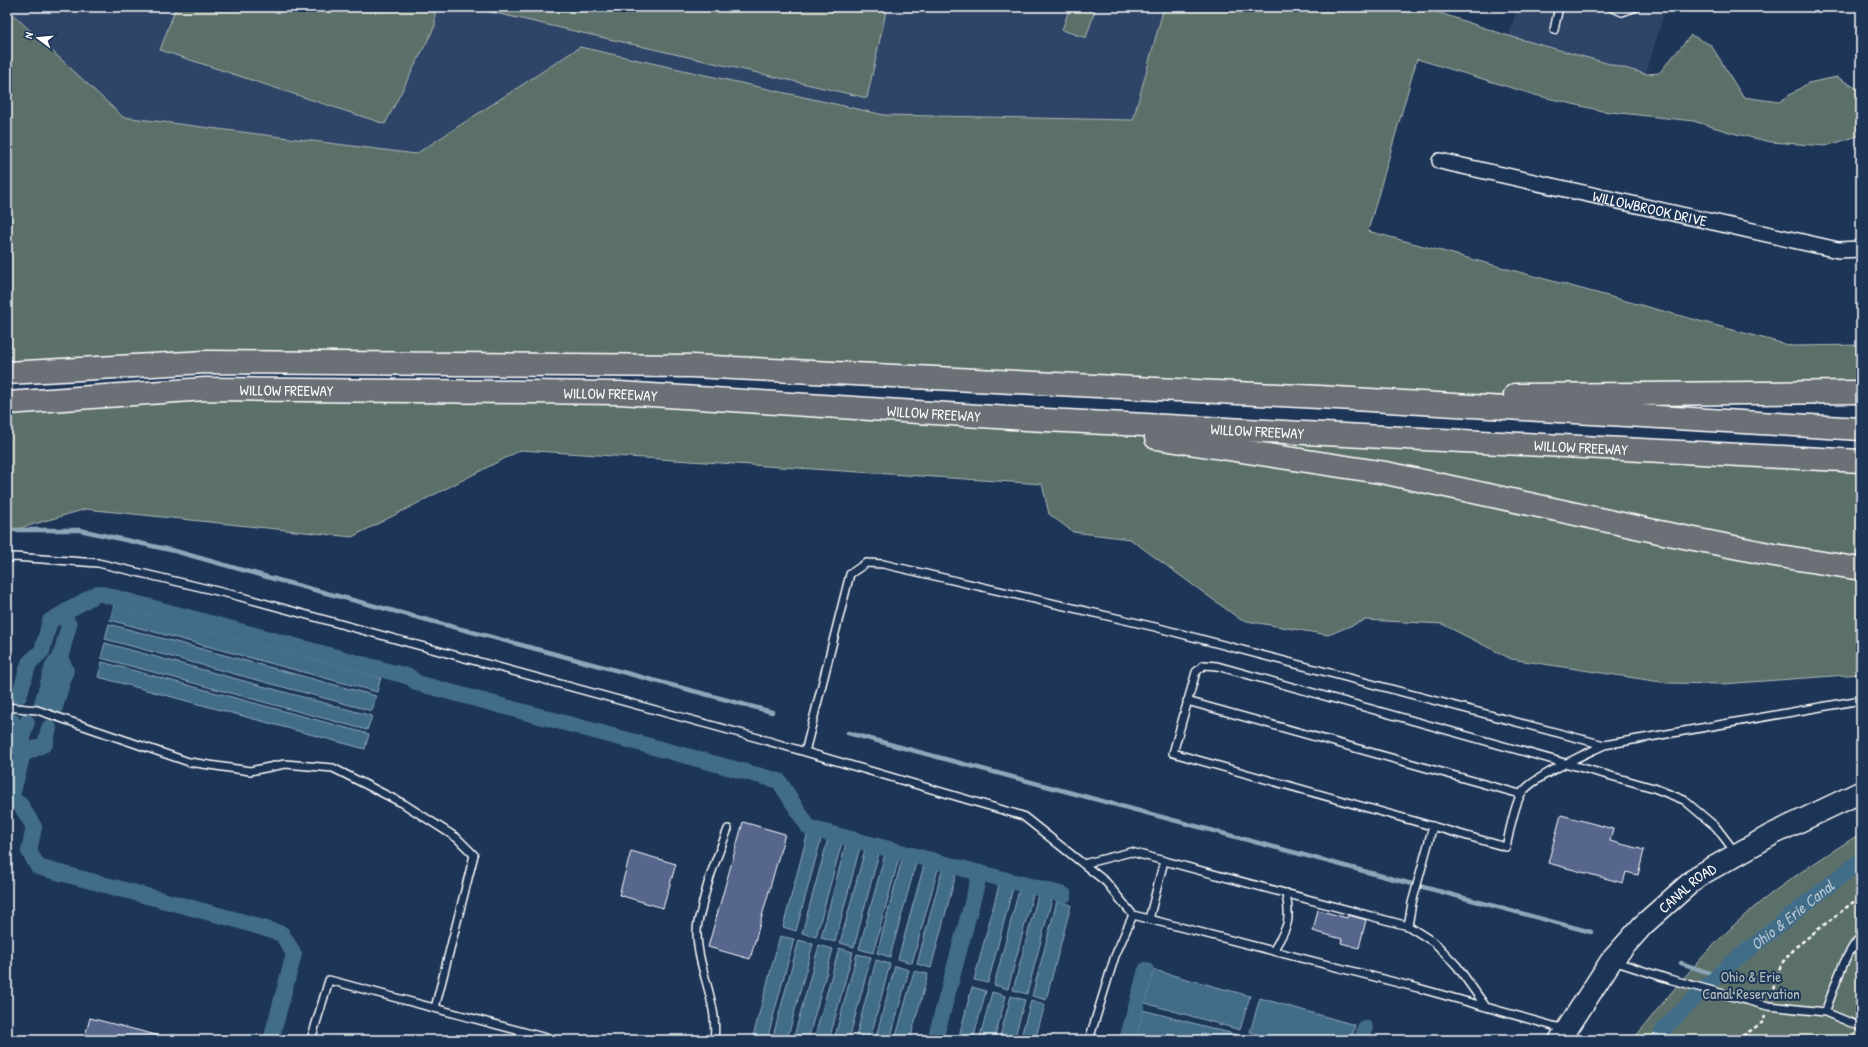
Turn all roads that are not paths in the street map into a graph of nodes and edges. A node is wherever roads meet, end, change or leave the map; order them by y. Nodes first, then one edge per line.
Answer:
1 (1559, 7) edge
2 (1611, 7) edge
3 (1636, 7) edge
4 (1554, 30) dead end
5 (1440, 162) dead end
6 (1861, 249) edge
7 (7, 373) edge
8 (1861, 392) edge
9 (1320, 397) junction
10 (7, 403) edge
11 (1026, 419) junction
12 (1861, 429) edge
13 (1861, 462) edge
14 (7, 559) edge
15 (1861, 569) edge
16 (1861, 700) edge
17 (1187, 701) junction
18 (7, 708) edge
19 (1604, 745) junction
20 (805, 752) junction
21 (1566, 764) junction
22 (1861, 792) edge
23 (1520, 794) junction
24 (1433, 826) junction
25 (728, 829) dead end
26 (1737, 854) junction
27 (1164, 861) junction
28 (1083, 864) junction
29 (1286, 893) junction
30 (1133, 915) junction
31 (1149, 919) junction
32 (1408, 926) junction
33 (1861, 936) edge
34 (1273, 951) junction
35 (1611, 961) junction
36 (1486, 1007) junction
37 (435, 1008) junction
38 (1825, 1012) junction
39 (1861, 1027) edge
40 (1563, 1035) edge
41 (311, 1040) edge
42 (554, 1040) edge
43 (714, 1040) edge
44 (1089, 1040) edge

1 - 4 lane
2 - 3 lane
5 - 6 street, WILLOWBROOK DRIVE
7 - 9 highway, WILLOW FREEWAY
8 - 9 highway
9 - 12 highway, WILLOW FREEWAY
10 - 11 highway, WILLOW FREEWAY
11 - 13 highway, WILLOW FREEWAY
11 - 15 highway
14 - 20 lane
16 - 19 lane
17 - 21 lane
17 - 23 lane
17 - 24 lane
18 - 37 lane
19 - 20 lane
19 - 21 lane
20 - 28 lane
21 - 23 lane
21 - 26 lane
22 - 26 street, CANAL ROAD
23 - 24 lane
24 - 32 lane
25 - 43 lane
26 - 35 street, CANAL ROAD
27 - 28 lane
27 - 29 lane
27 - 31 lane
28 - 30 lane
29 - 32 lane
29 - 34 lane
30 - 31 lane
30 - 44 lane
31 - 34 lane
32 - 36 lane
33 - 38 lane
34 - 36 lane
35 - 38 lane
35 - 40 street, CANAL ROAD
36 - 40 lane
37 - 41 lane
37 - 42 lane
38 - 39 lane

